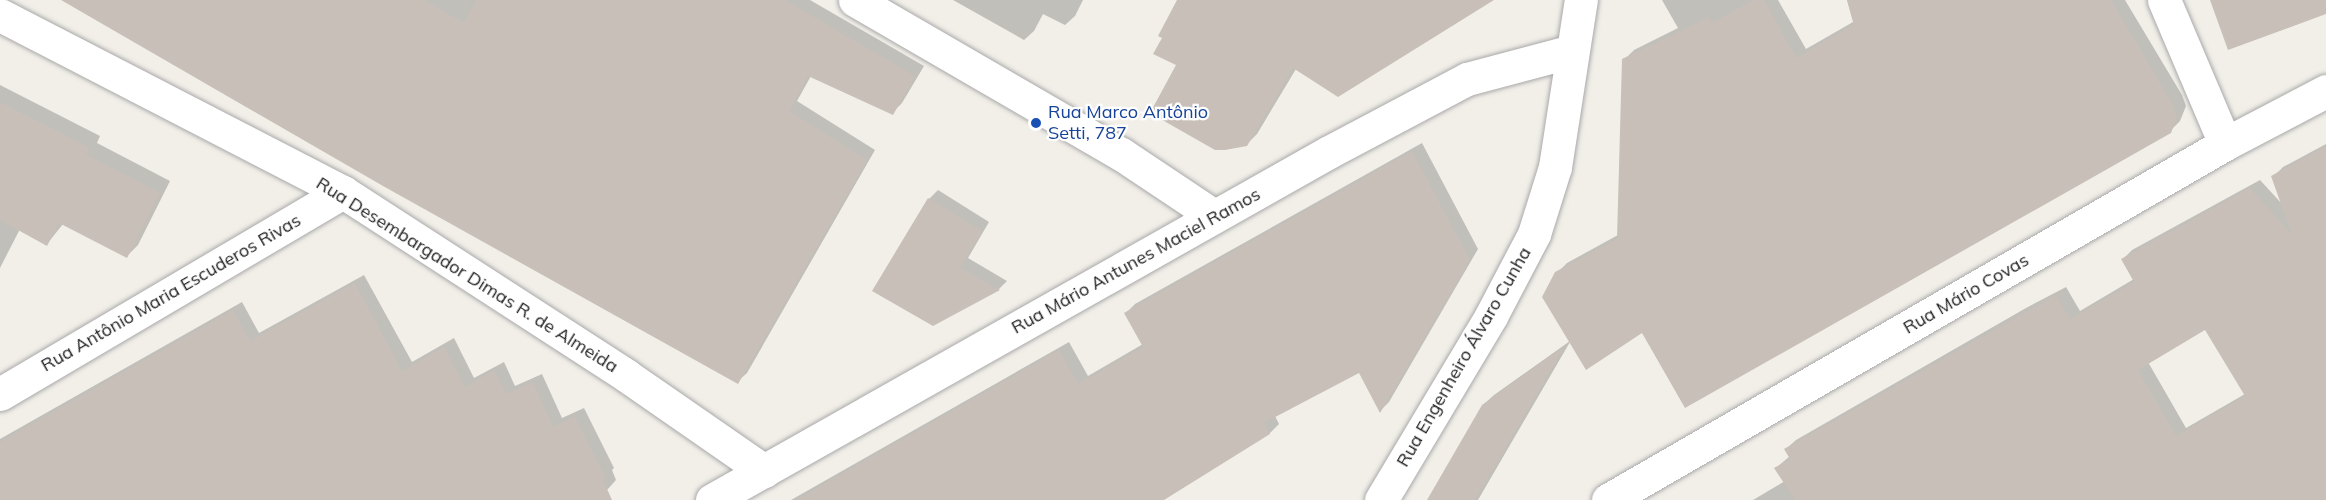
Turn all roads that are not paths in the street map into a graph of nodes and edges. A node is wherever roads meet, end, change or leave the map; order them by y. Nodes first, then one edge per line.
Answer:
1 (855, 0) edge
2 (1581, 0) edge
3 (2164, 0) edge
4 (0, 15) edge
5 (1572, 51) junction
6 (2326, 91) edge
7 (2225, 144) junction
8 (342, 192) junction
9 (1214, 216) junction
10 (0, 393) edge
11 (764, 471) junction
12 (712, 500) edge
13 (1381, 500) edge
14 (1608, 500) edge

1 - 9 street
2 - 5 street, Rua Engenheiro Álvaro Cunha
3 - 7 street
4 - 8 street, Rua Desembargador Dimas R. de Almeida
5 - 9 street, Rua Mário Antunes Maciel Ramos
5 - 13 street, Rua Engenheiro Álvaro Cunha
6 - 7 street, Rua Mário Covas
7 - 14 street, Rua Mário Covas
8 - 10 street, Rua Antônio Maria Escuderos Rivas
8 - 11 street, Rua Desembargador Dimas R. de Almeida
9 - 11 street, Rua Mário Antunes Maciel Ramos
11 - 12 street, Rua Mário Antunes Maciel Ramos

